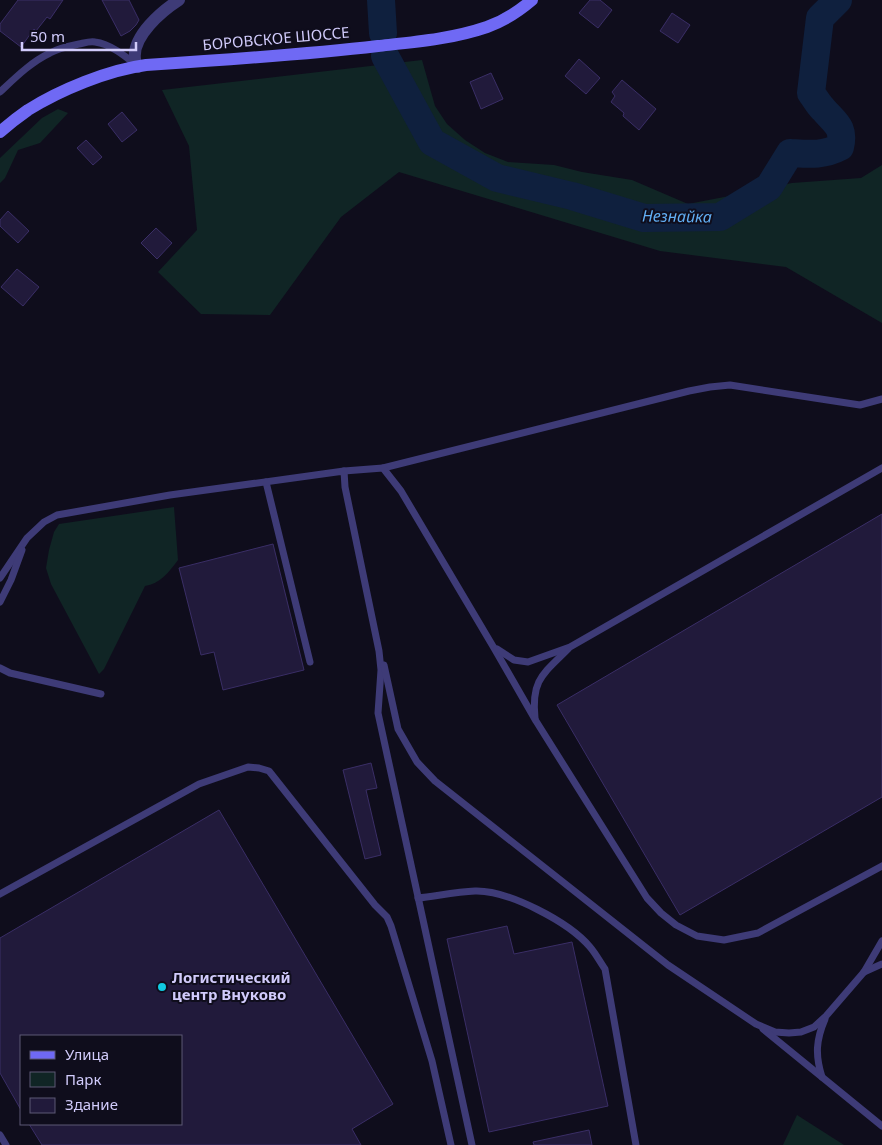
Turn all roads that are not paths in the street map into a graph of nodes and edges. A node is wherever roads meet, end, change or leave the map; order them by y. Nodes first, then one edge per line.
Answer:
1 (179, 0) edge
2 (532, 0) edge
3 (138, 66) junction
4 (0, 92) edge
5 (0, 132) edge
6 (882, 399) edge
7 (383, 468) junction
8 (882, 468) edge
9 (344, 471) junction
10 (266, 482) junction
11 (27, 538) junction
12 (0, 578) edge
13 (0, 602) edge
14 (570, 647) junction
15 (494, 648) junction
16 (379, 651) junction
17 (310, 662) dead end
18 (0, 668) edge
19 (101, 694) dead end
20 (536, 721) junction
21 (882, 866) edge
22 (0, 894) edge
23 (418, 898) junction
24 (882, 941) edge
25 (882, 964) edge
26 (864, 972) junction
27 (826, 1016) junction
28 (756, 1024) junction
29 (822, 1077) junction
30 (882, 1126) edge
31 (0, 1136) edge
32 (6, 1145) edge
33 (451, 1145) edge
34 (472, 1145) edge
35 (636, 1145) edge

1 - 3 street
2 - 3 main road, БОРОВСКОЕ ШОССЕ
3 - 4 lane
3 - 5 main road, БОРОВСКОЕ ШОССЕ
6 - 7 lane
7 - 9 lane
7 - 15 lane
8 - 14 lane
9 - 10 lane
9 - 16 lane
10 - 11 lane
10 - 17 lane
11 - 12 lane
11 - 13 lane
14 - 15 lane
14 - 20 lane
15 - 20 lane
16 - 23 lane
16 - 28 lane
18 - 19 lane
20 - 21 lane
22 - 33 lane
23 - 34 lane
23 - 35 lane
24 - 26 lane
25 - 26 lane
26 - 27 lane
27 - 28 lane
27 - 29 lane
28 - 29 lane
29 - 30 lane
31 - 32 lane

